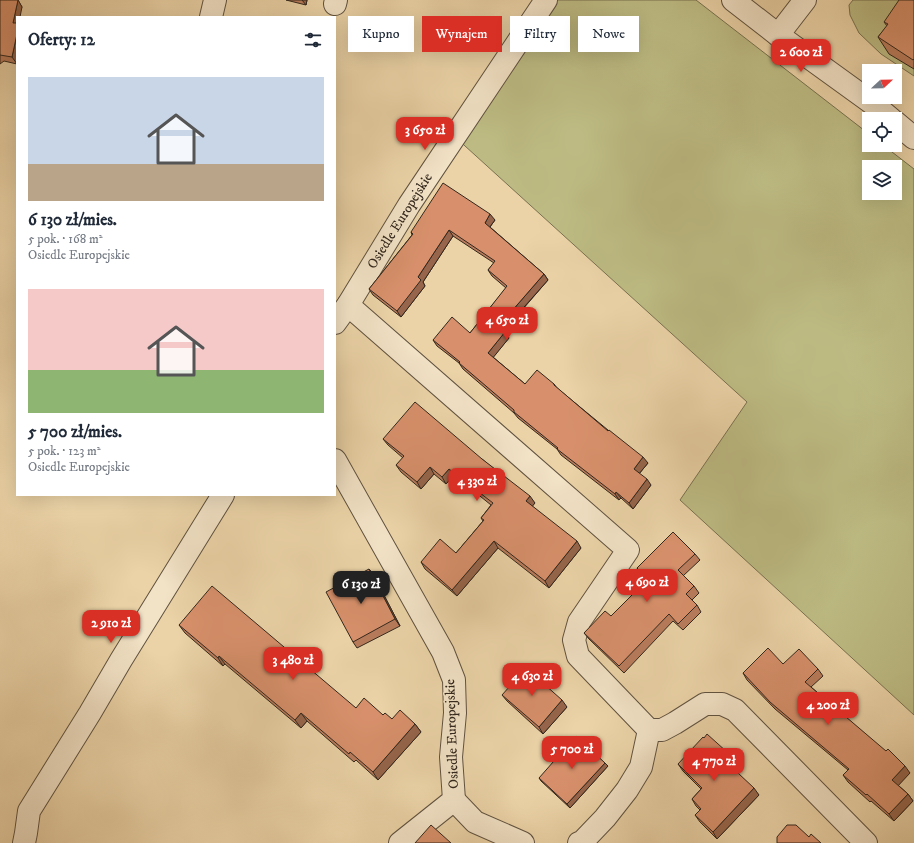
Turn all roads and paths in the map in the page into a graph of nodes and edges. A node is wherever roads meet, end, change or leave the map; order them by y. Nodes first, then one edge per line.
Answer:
1 (215, 0) edge
2 (546, 0) edge
3 (733, 0) edge
4 (805, 0) edge
5 (212, 16) edge
6 (778, 36) junction
7 (883, 112) edge
8 (902, 128) edge
9 (914, 138) edge
10 (348, 305) junction
11 (336, 322) edge
12 (336, 462) edge
13 (222, 496) edge
14 (649, 730) junction
15 (454, 800) junction
16 (590, 840) edge
17 (24, 843) edge
18 (400, 843) edge
19 (523, 843) edge
20 (866, 843) edge

1 - 5 street
2 - 10 street, Osiedle Europejskie
3 - 6 street
4 - 6 street
6 - 7 street
8 - 9 street
10 - 11 street, Osiedle Europejskie
10 - 14 street
12 - 15 street, Osiedle Europejskie
13 - 17 street
14 - 16 street
14 - 20 street
15 - 18 street, Osiedle Europejskie
15 - 19 street

